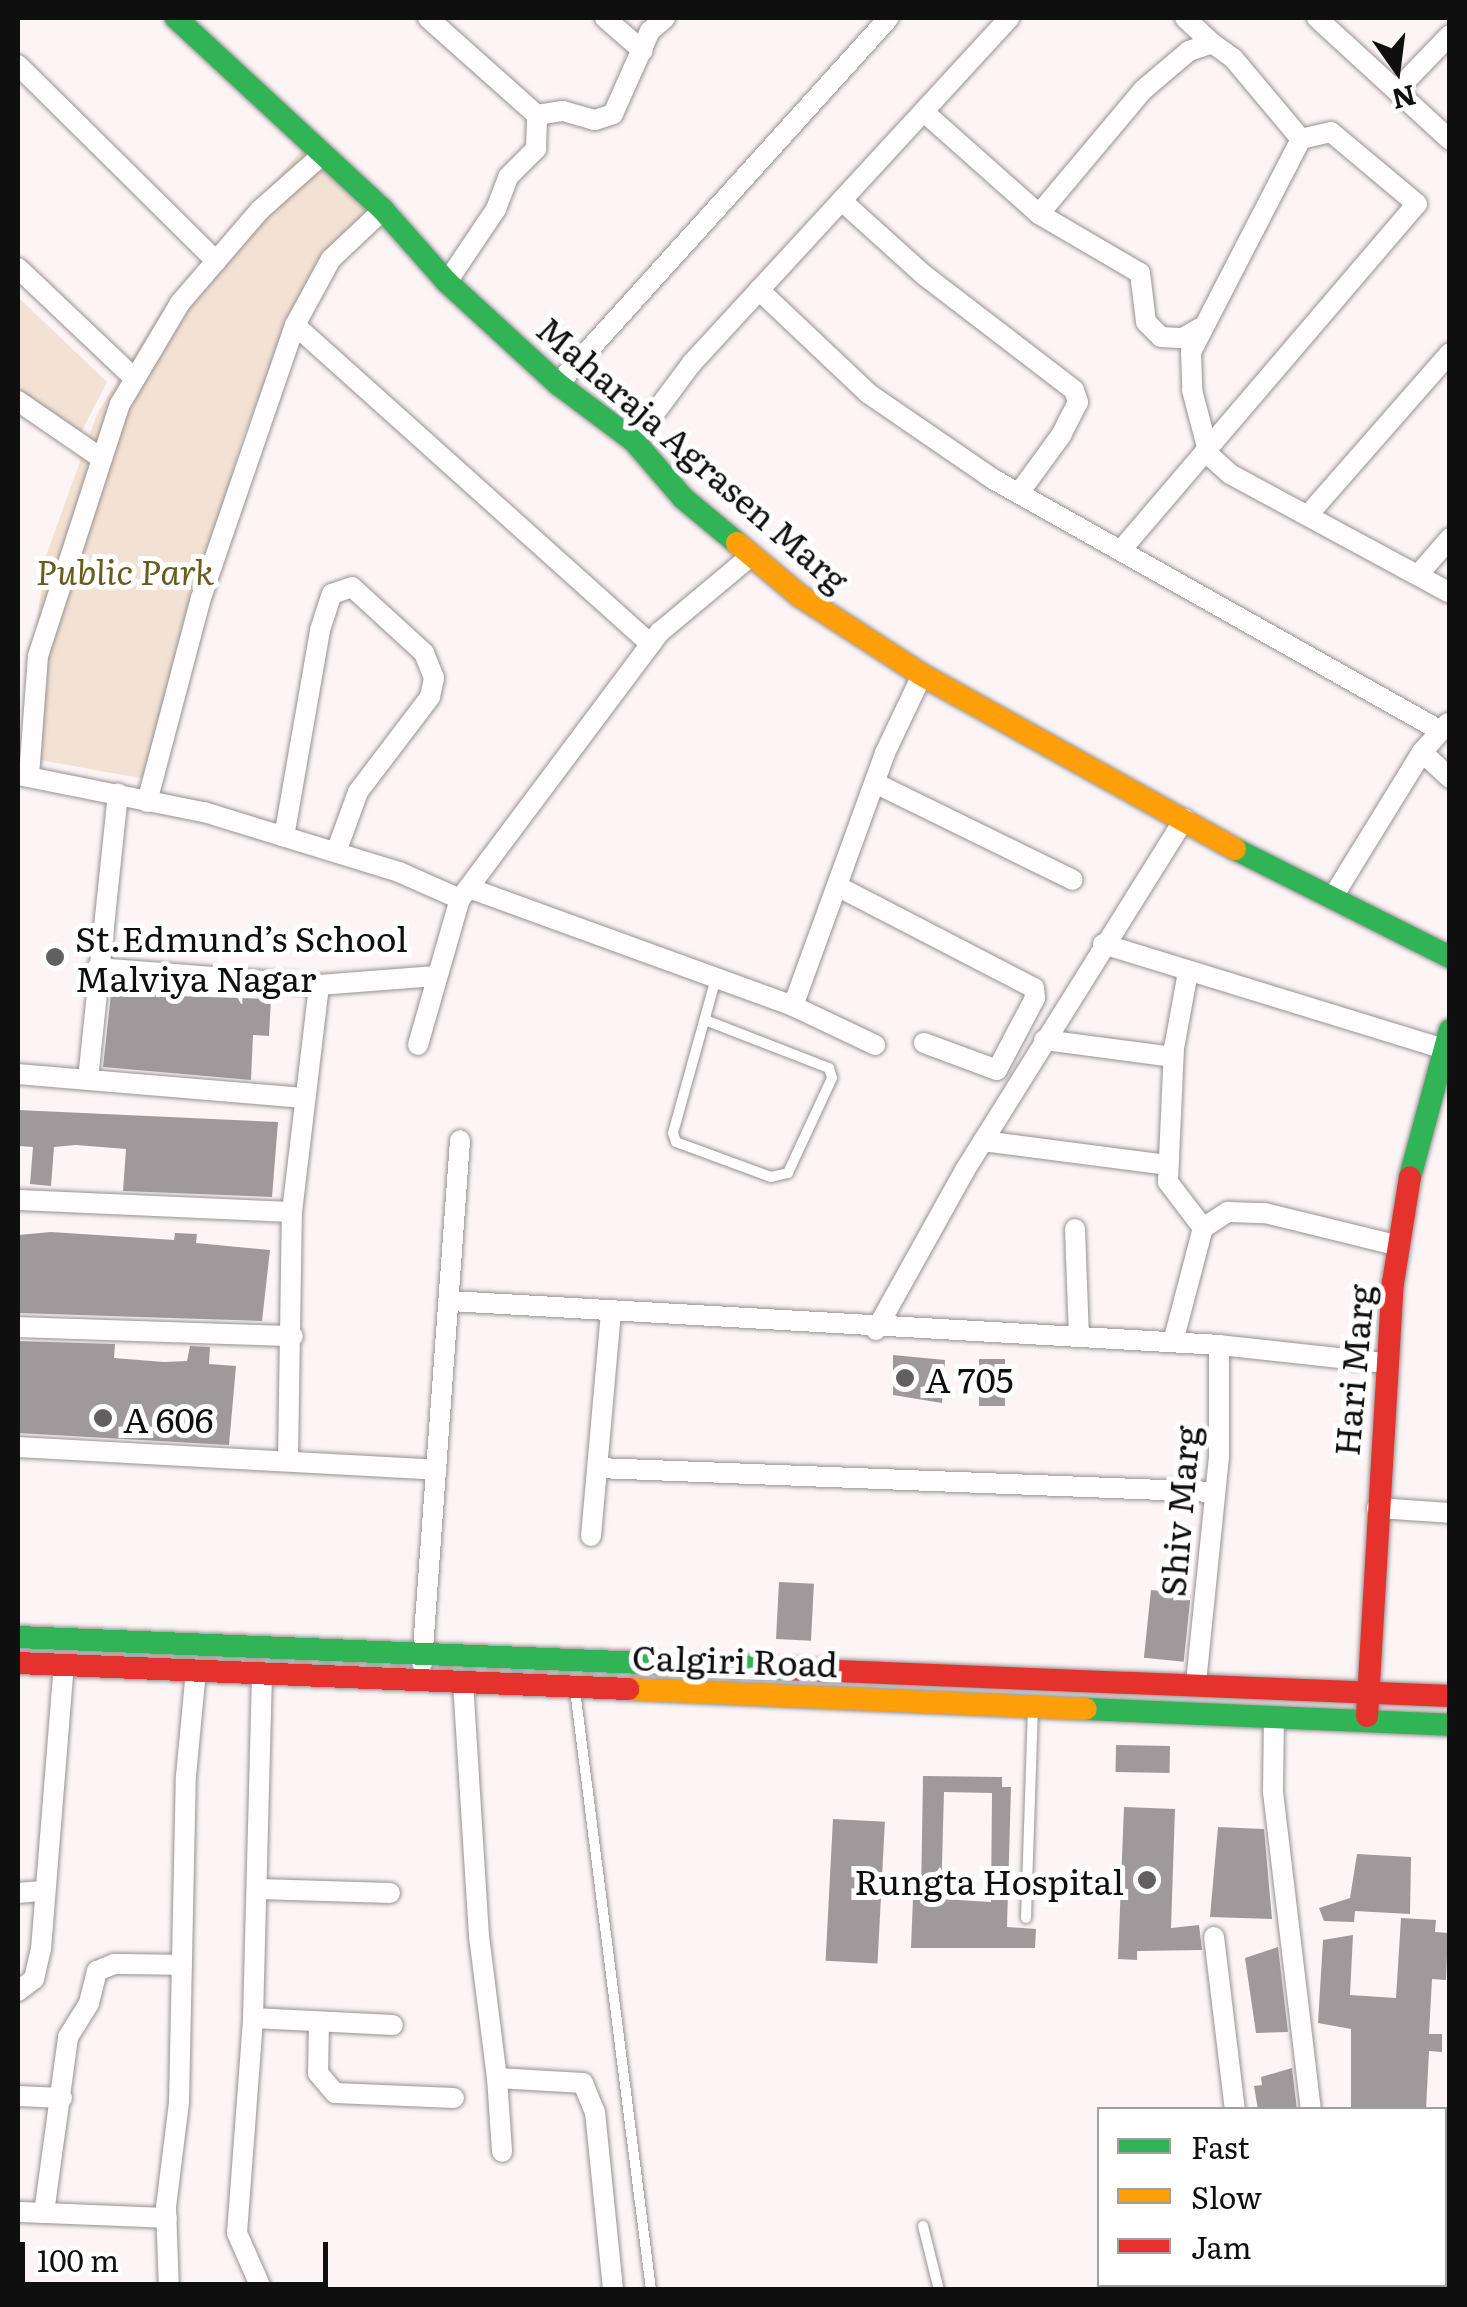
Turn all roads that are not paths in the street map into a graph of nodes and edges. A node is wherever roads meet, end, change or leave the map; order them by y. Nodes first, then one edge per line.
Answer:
1 (176, 18) edge
2 (428, 18) edge
3 (606, 18) edge
4 (665, 18) edge
5 (889, 18) edge
6 (1009, 18) edge
7 (1186, 18) edge
8 (1318, 18) edge
9 (1450, 35) edge
10 (1212, 43) junction
11 (643, 52) junction
12 (18, 65) edge
13 (1397, 90) junction
14 (924, 112) junction
15 (537, 116) junction
16 (1301, 139) junction
17 (1450, 140) edge
18 (322, 155) junction
19 (842, 201) junction
20 (383, 210) junction
21 (1039, 214) junction
22 (216, 261) junction
23 (18, 268) edge
24 (447, 282) junction
25 (759, 290) junction
26 (294, 325) junction
27 (1206, 325) junction
28 (1450, 354) edge
29 (136, 379) junction
30 (558, 384) junction
31 (18, 402) edge
32 (634, 441) junction
33 (1210, 443) junction
34 (101, 458) junction
35 (1019, 493) junction
36 (1308, 516) junction
37 (1450, 538) edge
38 (1122, 549) junction
39 (752, 555) junction
40 (1418, 576) junction
41 (1450, 593) edge
42 (652, 644) junction
43 (922, 675) junction
44 (1445, 726) edge
45 (1422, 752) junction
46 (23, 776) edge
47 (1450, 778) edge
48 (875, 783) junction
49 (118, 794) junction
50 (148, 802) junction
51 (1184, 820) junction
52 (284, 837) junction
53 (336, 852) junction
54 (1073, 880) dead end
55 (837, 886) junction
56 (465, 894) junction
57 (1334, 895) junction
58 (1103, 944) junction
59 (1450, 957) edge
60 (97, 968) junction
61 (1188, 972) junction
62 (436, 976) junction
63 (716, 978) junction
64 (319, 985) junction
65 (794, 1006) junction
66 (704, 1020) junction
67 (1447, 1039) edge
68 (1044, 1040) junction
69 (924, 1042) dead end
70 (418, 1045) dead end
71 (875, 1045) dead end
72 (1173, 1057) junction
73 (18, 1074) edge
74 (88, 1079) junction
75 (303, 1098) junction
76 (460, 1140) dead end
77 (983, 1142) junction
78 (1168, 1165) junction
79 (18, 1200) edge
80 (292, 1212) junction
81 (1203, 1228) junction
82 (1074, 1230) dead end
83 (1399, 1246) junction
84 (450, 1302) junction
85 (610, 1312) junction
86 (18, 1327) edge
87 (876, 1330) junction
88 (293, 1336) junction
89 (1079, 1337) junction
90 (1173, 1342) junction
91 (1219, 1345) junction
92 (1385, 1363) junction
93 (18, 1447) edge
94 (288, 1459) junction
95 (598, 1468) junction
96 (436, 1470) junction
97 (1214, 1492) junction
98 (1377, 1508) junction
99 (1450, 1513) edge
100 (591, 1536) dead end
101 (18, 1637) edge
102 (422, 1656) junction
103 (18, 1662) edge
104 (64, 1665) junction
105 (196, 1670) junction
106 (262, 1674) junction
107 (420, 1680) junction
108 (463, 1682) junction
109 (1196, 1683) junction
110 (575, 1687) junction
111 (1369, 1691) junction
112 (1450, 1696) edge
113 (1033, 1706) junction
114 (1274, 1718) junction
115 (1366, 1721) junction
116 (1450, 1725) edge
117 (258, 1889) junction
118 (42, 1891) junction
119 (18, 1893) edge
120 (390, 1893) dead end
121 (1026, 1918) dead end
122 (1214, 1937) dead end
123 (182, 1964) junction
124 (18, 1991) edge
125 (253, 2018) junction
126 (318, 2022) junction
127 (393, 2026) dead end
128 (496, 2078) junction
129 (18, 2096) edge
130 (62, 2098) junction
131 (454, 2098) dead end
132 (1235, 2107) edge
133 (1312, 2107) edge
134 (502, 2152) dead end
135 (18, 2212) edge
136 (44, 2214) junction
137 (167, 2218) junction
138 (923, 2226) dead end
139 (169, 2290) edge
140 (262, 2290) edge
141 (613, 2290) edge
142 (650, 2290) edge
143 (938, 2290) edge

1 - 18 main road, Maharaja Agrasen Marg
2 - 15 street
3 - 11 street
4 - 11 street
5 - 30 street
6 - 14 street
7 - 10 street
8 - 13 street
9 - 13 street
10 - 16 street
10 - 21 street
11 - 15 street
12 - 22 street
13 - 17 street
14 - 19 street
14 - 21 street
15 - 24 street
16 - 27 street
16 - 33 street
18 - 20 main road, Maharaja Agrasen Marg
18 - 22 street
19 - 25 street
19 - 35 street
20 - 24 main road, Maharaja Agrasen Marg
20 - 26 street
21 - 27 street
22 - 29 street
23 - 29 street
24 - 30 main road, Maharaja Agrasen Marg
25 - 32 street
25 - 35 street
26 - 42 street
26 - 50 street
27 - 33 street
28 - 36 street
29 - 34 street
30 - 32 main road, Maharaja Agrasen Marg
31 - 34 street
32 - 39 main road, Maharaja Agrasen Marg
33 - 36 street
33 - 38 street
34 - 46 street
35 - 38 street
36 - 40 street
37 - 40 street
38 - 44 street
39 - 42 street
39 - 43 main road, Maharaja Agrasen Marg
40 - 41 street
42 - 56 street
43 - 48 street
43 - 51 main road, Maharaja Agrasen Marg
44 - 45 street
45 - 47 street
45 - 57 street
46 - 49 street
48 - 54 street
48 - 55 street
49 - 50 street
49 - 60 street
50 - 52 street
51 - 57 main road, Maharaja Agrasen Marg
51 - 58 street
52 - 53 street
52 - 53 street
53 - 56 street
55 - 65 street
55 - 69 street
56 - 62 street
56 - 63 street
57 - 59 main road, Maharaja Agrasen Marg
58 - 61 street
58 - 68 street
60 - 64 street
60 - 74 street
61 - 67 street
61 - 72 street
62 - 64 street
62 - 70 street
63 - 65 street
63 - 66 lane
64 - 75 street
65 - 71 street
66 - 66 lane
67 - 83 main road, Hari Marg
68 - 72 street
68 - 77 street
72 - 78 street
73 - 74 street
74 - 75 street
75 - 80 street
76 - 84 street
77 - 78 street
77 - 87 street
78 - 81 street
79 - 80 street
80 - 88 street
81 - 83 street
81 - 90 street
82 - 89 street
83 - 92 main road, Hari Marg
84 - 85 street
84 - 96 street
85 - 87 street
85 - 95 street
86 - 88 street
87 - 89 street
88 - 94 street
89 - 90 street
90 - 91 street
91 - 92 street
91 - 97 street, Shiv Marg
92 - 98 main road, Hari Marg
93 - 94 street
94 - 96 street
95 - 97 street
95 - 100 street
96 - 102 street
97 - 109 street, Shiv Marg
98 - 99 street
98 - 111 main road, Hari Marg
101 - 102 main road, Calgiri Road
102 - 107 street
102 - 109 main road, Calgiri Road
103 - 104 main road, Calgiri Road
104 - 105 main road, Calgiri Road
104 - 118 street
105 - 106 main road, Calgiri Road
105 - 123 street
106 - 107 main road, Calgiri Road
106 - 117 street
107 - 108 main road, Calgiri Road
108 - 110 main road, Calgiri Road
108 - 128 street
109 - 111 main road, Calgiri Road
110 - 113 main road, Calgiri Road
110 - 142 lane
111 - 112 main road, Calgiri Road
111 - 115 main road, Hari Marg
113 - 114 main road, Calgiri Road
113 - 121 lane
114 - 115 main road, Calgiri Road
114 - 133 street
115 - 116 main road, Calgiri Road
117 - 120 street
117 - 125 street
118 - 119 street
118 - 124 street
122 - 132 street
123 - 130 street
123 - 137 street
125 - 126 street
125 - 140 street
126 - 127 street
126 - 131 street
128 - 134 street
128 - 141 street
129 - 130 street
130 - 136 street
135 - 136 street
136 - 137 street
137 - 139 street
138 - 143 lane

